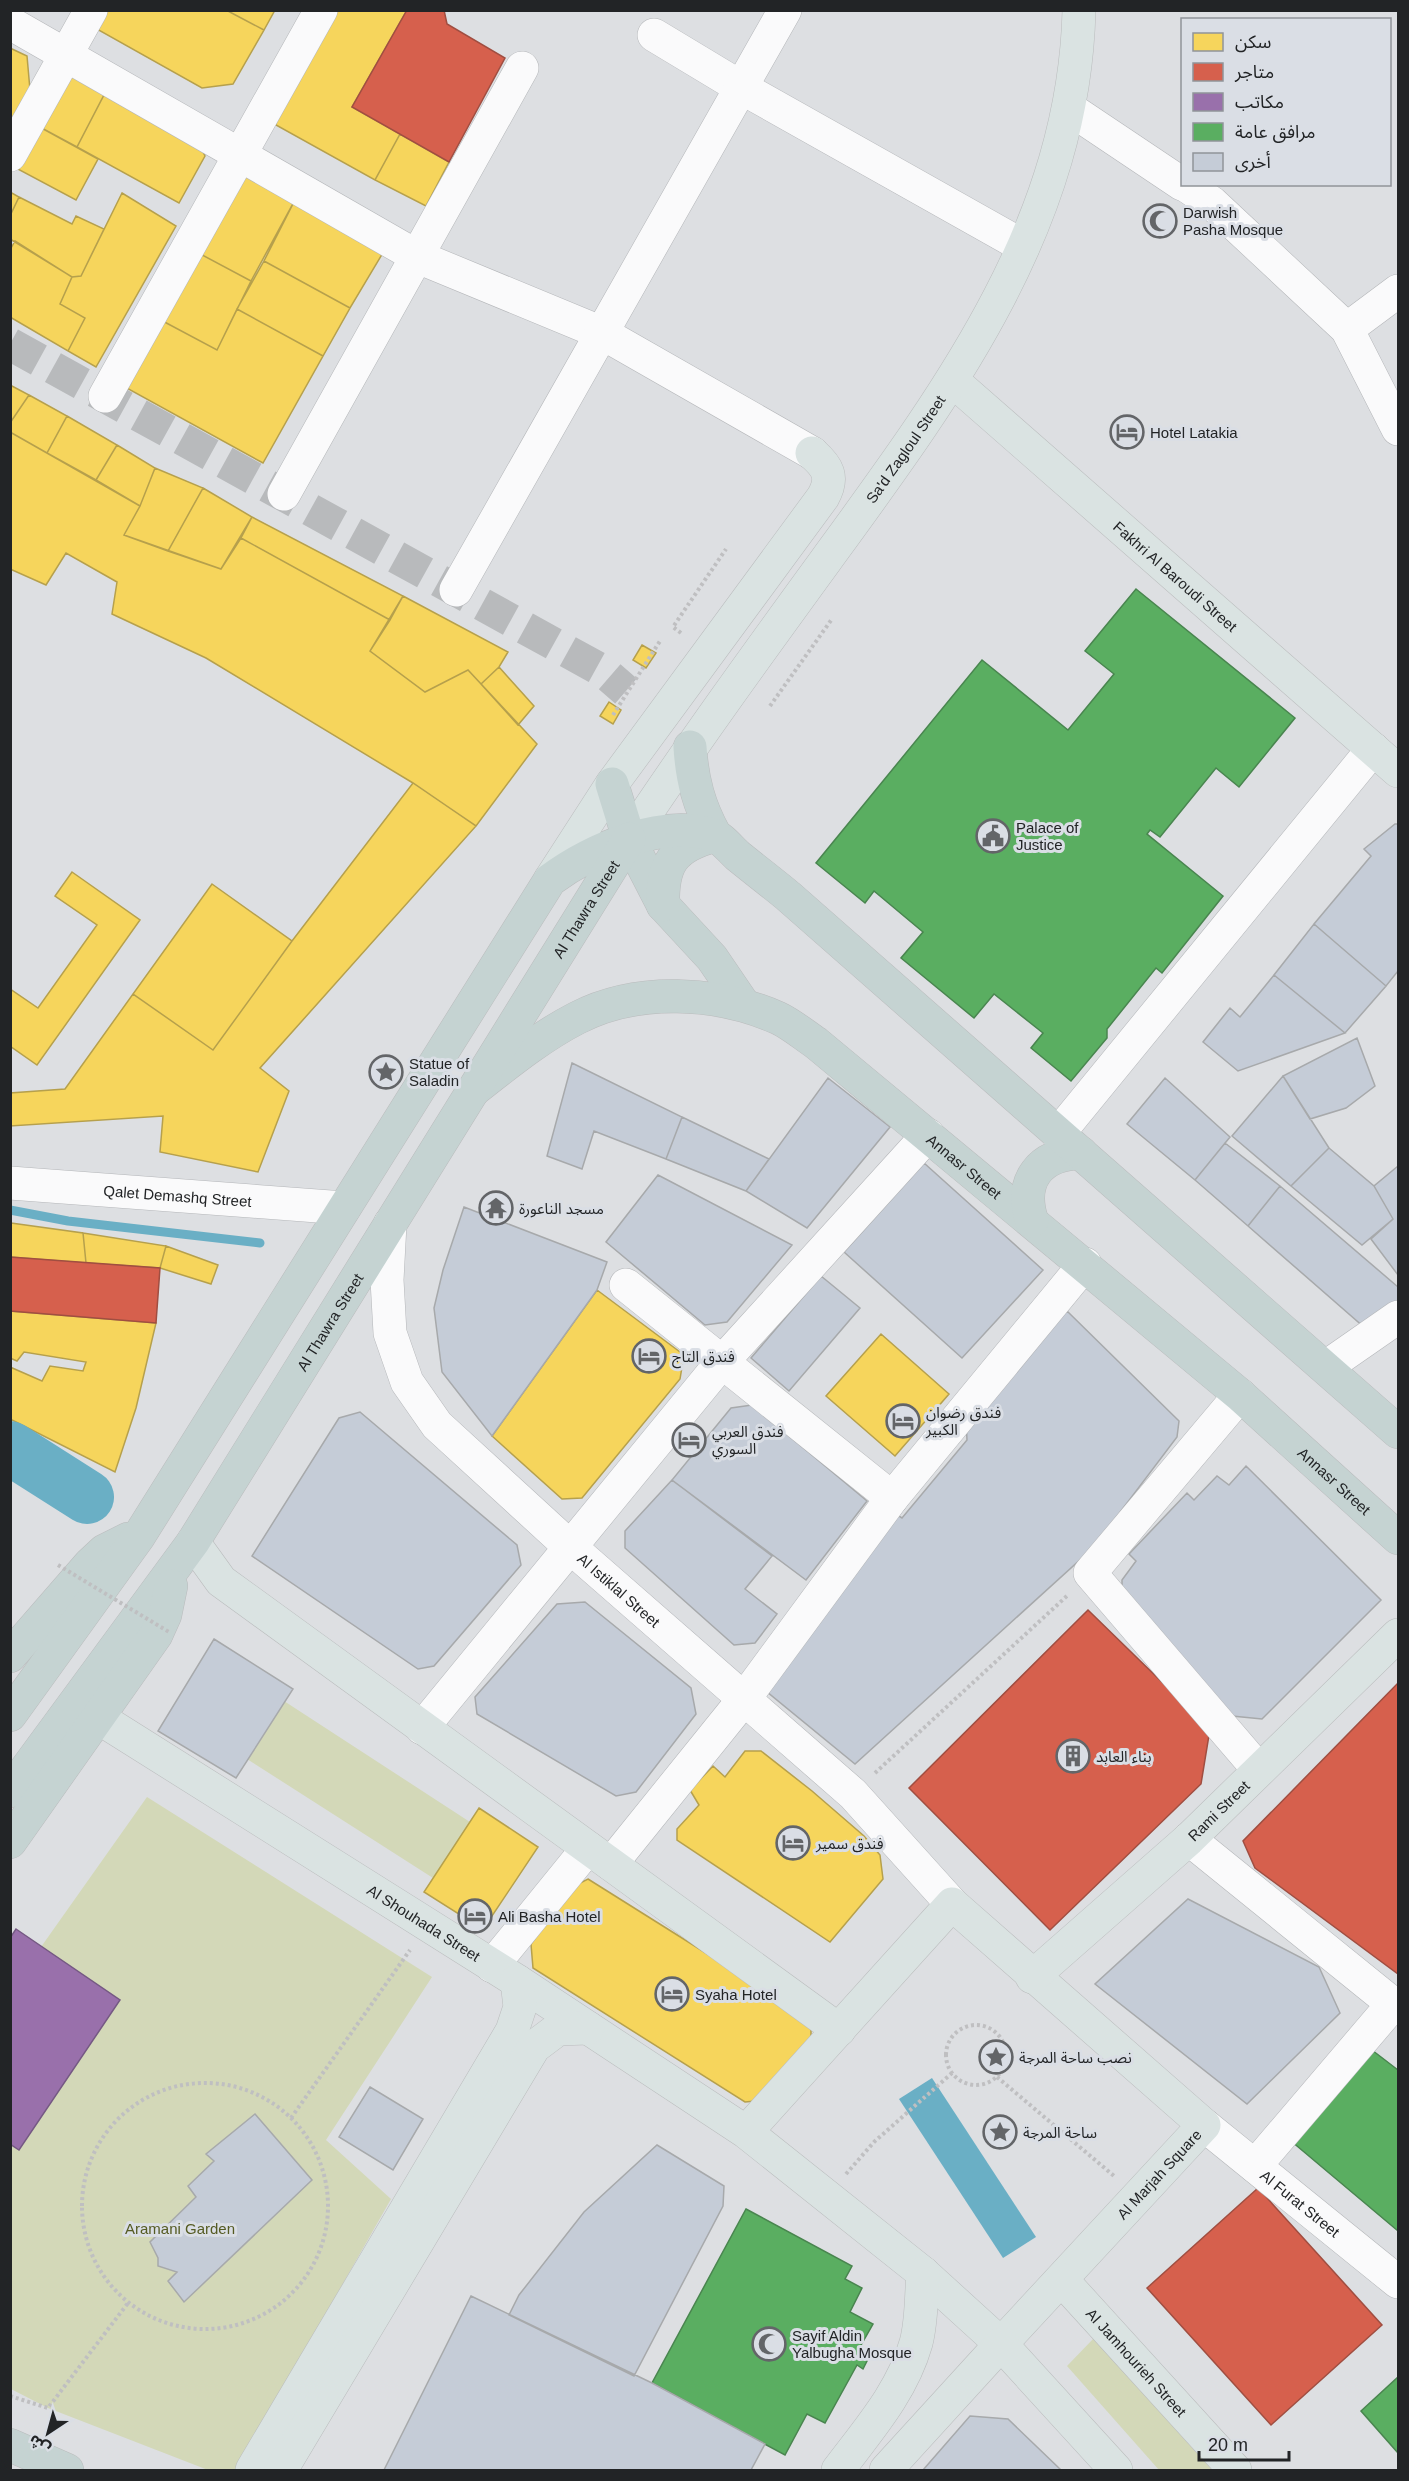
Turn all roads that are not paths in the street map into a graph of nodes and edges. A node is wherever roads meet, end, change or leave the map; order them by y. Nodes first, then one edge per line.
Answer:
1 (91, 10) edge
2 (321, 10) edge
3 (785, 10) edge
4 (1079, 10) edge
5 (10, 22) edge
6 (654, 35) dead end
7 (67, 55) junction
8 (522, 68) dead end
9 (742, 88) junction
10 (1070, 109) junction
11 (240, 154) junction
12 (10, 155) edge
13 (1181, 183) edge
14 (1186, 186) edge
15 (1023, 246) junction
16 (418, 257) junction
17 (1398, 291) edge
18 (1347, 328) junction
19 (602, 333) junction
20 (953, 381) junction
21 (105, 396) dead end
22 (1398, 429) edge
23 (812, 453) joint
24 (284, 494) dead end
25 (456, 590) dead end
26 (690, 747) junction
27 (1373, 749) junction
28 (1398, 771) edge
29 (612, 784) junction
30 (715, 835) junction
31 (629, 839) junction
32 (550, 880) junction
33 (663, 905) junction
34 (744, 1005) junction
35 (475, 1089) junction
36 (928, 1135) junction
37 (1069, 1143) junction
38 (10, 1183) edge
39 (344, 1208) junction
40 (1032, 1221) junction
41 (390, 1224) junction
42 (1085, 1264) junction
43 (626, 1285) dead end
44 (1398, 1317) edge
45 (722, 1362) junction
46 (1326, 1367) junction
47 (1240, 1395) junction
48 (1398, 1432) edge
49 (892, 1498) junction
50 (139, 1536) junction
51 (1398, 1538) edge
52 (193, 1542) junction
53 (569, 1546) junction
54 (172, 1572) junction
55 (1398, 1635) edge
56 (10, 1656) edge
57 (744, 1699) junction
58 (10, 1715) edge
59 (99, 1718) junction
60 (422, 1728) junction
61 (1259, 1770) junction
62 (10, 1791) edge
63 (1189, 1839) junction
64 (10, 1842) edge
65 (599, 1856) junction
66 (952, 1904) junction
67 (505, 1973) junction
68 (1032, 1977) junction
69 (1396, 2006) edge
70 (588, 2028) junction
71 (839, 2030) junction
72 (1204, 2125) junction
73 (746, 2132) junction
74 (1255, 2166) junction
75 (392, 2259) junction
76 (923, 2273) junction
77 (1062, 2280) junction
78 (1398, 2283) edge
79 (1001, 2344) junction
80 (10, 2445) edge
81 (68, 2470) edge
82 (252, 2470) edge
83 (281, 2470) edge
84 (838, 2470) edge
85 (886, 2470) edge
86 (1116, 2470) edge
87 (1235, 2470) edge

1 - 7 street
2 - 11 street
3 - 9 street
4 - 10 main road, Sa'd Zagloul Street
5 - 7 street
6 - 9 street
7 - 11 street
7 - 12 street
8 - 16 street
9 - 15 street
9 - 19 street
10 - 13 street
10 - 15 main road, Sa'd Zagloul Street
11 - 16 street
11 - 21 street
14 - 18 street
15 - 20 main road, Sa'd Zagloul Street
16 - 19 street
16 - 24 street
17 - 18 street
18 - 22 street
19 - 23 street
19 - 25 street
20 - 26 main road, Sa'd Zagloul Street
20 - 27 main road, Fakhri Al Baroudi Street
23 - 29 main road
26 - 30 highway
26 - 31 main road, Sa'd Zagloul Street
27 - 28 main road, Fakhri Al Baroudi Street
27 - 37 street
29 - 31 highway
29 - 32 main road
30 - 31 highway
30 - 33 highway
30 - 37 highway
31 - 32 highway
31 - 33 highway
31 - 35 highway, Al Thawra Street
32 - 39 highway
33 - 34 highway
34 - 35 highway, Annasr Street
34 - 36 highway, Annasr Street
35 - 41 highway, Al Thawra Street
36 - 40 highway, Annasr Street
36 - 45 street
37 - 40 highway
37 - 46 highway
38 - 39 street, Qalet Demashq Street
39 - 50 highway
40 - 42 highway, Annasr Street
41 - 52 highway, Al Thawra Street
41 - 53 street, Al Istiklal Street
42 - 47 highway, Annasr Street
42 - 49 street
43 - 45 street
44 - 46 street
45 - 49 street
45 - 53 street
46 - 48 highway
47 - 51 highway, Annasr Street
47 - 61 street
49 - 57 street
50 - 56 highway
50 - 58 highway
52 - 54 highway, Al Thawra Street
52 - 60 main road
53 - 57 street, Al Istiklal Street
53 - 60 street
54 - 59 highway
54 - 62 highway, Al Thawra Street
55 - 61 main road, Rami Street
57 - 65 street
57 - 66 street, Al Istiklal Street
59 - 64 highway
59 - 67 main road, Al Shouhada Street
60 - 65 main road
61 - 63 main road, Rami Street
63 - 68 main road, Rami Street
63 - 69 street
65 - 67 street
65 - 71 main road
66 - 68 main road, Al Marjah Square
66 - 71 main road
67 - 70 main road, Al Shouhada Street
67 - 75 main road
68 - 72 main road, Al Marjah Square
69 - 74 street
70 - 73 main road, Al Shouhada Street
70 - 75 main road
71 - 73 main road
72 - 74 street, Al Furat Street
72 - 77 main road, Al Marjah Square
73 - 76 main road
74 - 78 street, Al Furat Street
75 - 82 main road
75 - 83 main road
76 - 79 main road
76 - 84 main road
77 - 79 main road, Al Marjah Square
77 - 87 main road, Al Jamhourieh Street
79 - 85 main road, Al Marjah Square
79 - 86 main road
80 - 81 highway

